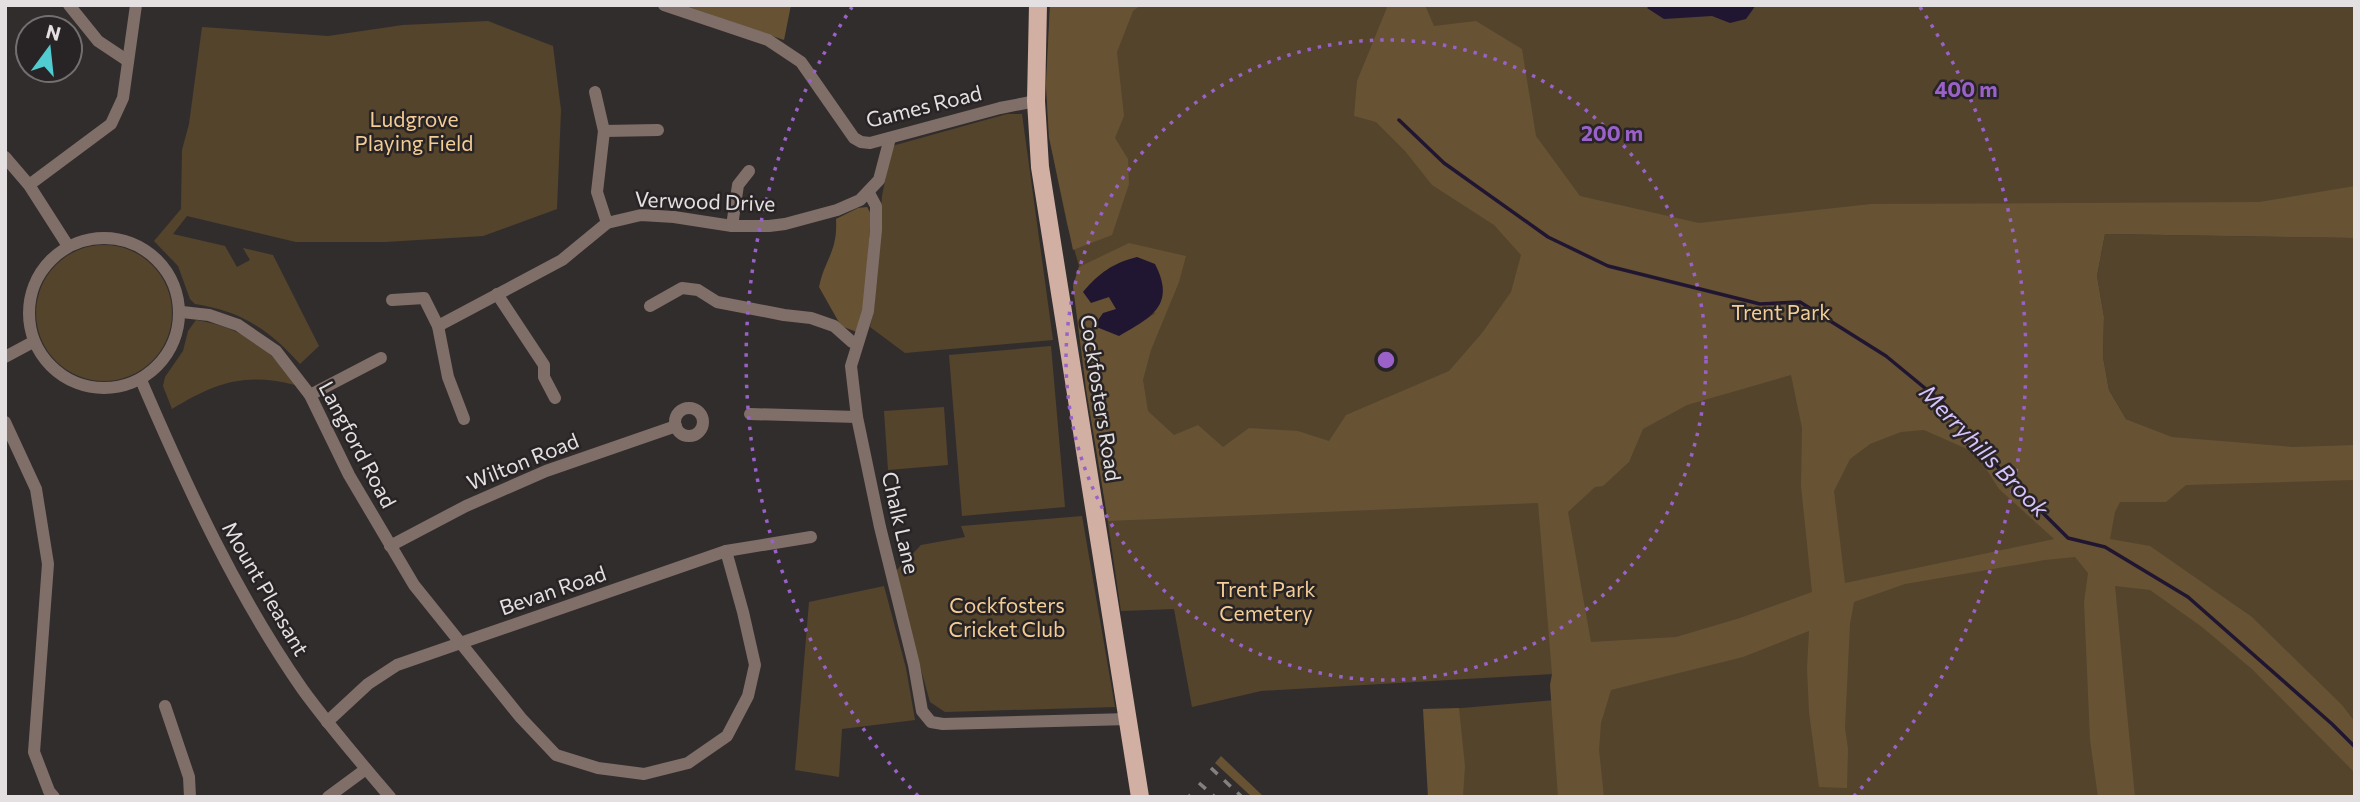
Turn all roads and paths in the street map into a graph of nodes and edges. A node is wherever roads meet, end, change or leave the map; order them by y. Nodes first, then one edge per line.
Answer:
1 (69, 5) edge
2 (136, 5) edge
3 (664, 5) edge
4 (1038, 5) edge
5 (128, 61) junction
6 (595, 92) dead end
7 (1036, 101) junction
8 (658, 130) dead end
9 (604, 131) junction
10 (890, 138) junction
11 (5, 157) edge
12 (749, 171) dead end
13 (29, 185) junction
14 (869, 193) junction
15 (607, 223) junction
16 (732, 226) junction
17 (68, 246) junction
18 (498, 294) junction
19 (392, 300) dead end
20 (650, 306) dead end
21 (182, 312) junction
22 (438, 326) junction
23 (33, 342) junction
24 (857, 344) junction
25 (5, 357) edge
26 (381, 358) dead end
27 (141, 380) junction
28 (310, 395) junction
29 (555, 398) dead end
30 (750, 414) dead end
31 (857, 417) junction
32 (464, 419) dead end
33 (5, 422) edge
34 (676, 426) dead end
35 (811, 537) dead end
36 (390, 547) junction
37 (726, 551) junction
38 (461, 645) junction
39 (165, 706) dead end
40 (1129, 719) junction
41 (327, 722) junction
42 (366, 769) junction
43 (54, 797) edge
44 (190, 797) edge
45 (328, 797) edge
46 (390, 797) edge
47 (1140, 797) edge

1 - 5 street
2 - 5 street
3 - 10 street, Games Road
4 - 7 main road, Cockfosters Road
5 - 13 street
6 - 9 street
7 - 10 street, Games Road
7 - 40 main road, Cockfosters Road
8 - 9 street
9 - 15 street
10 - 14 street
11 - 13 street
12 - 16 street
13 - 17 street
14 - 16 street, Verwood Drive
14 - 24 street, Chalk Lane
15 - 16 street, Verwood Drive
15 - 18 street, Verwood Drive
17 - 21 street
17 - 23 street
18 - 22 street, Verwood Drive
18 - 29 street
19 - 22 street
20 - 24 street
21 - 27 street
21 - 28 street, Langford Road
22 - 32 street
23 - 25 street
23 - 27 street
24 - 31 street, Chalk Lane
26 - 28 street
27 - 41 street, Mount Pleasant
28 - 36 street, Langford Road
30 - 31 street
31 - 40 street, Chalk Lane
33 - 43 street
34 - 36 street, Wilton Road
35 - 37 street, Bevan Road
36 - 38 street, Langford Road
37 - 38 street, Bevan Road
37 - 38 street, Langford Road
38 - 41 street, Bevan Road
39 - 44 street
40 - 47 main road, Cockfosters Road
41 - 42 street, Mount Pleasant
42 - 45 street
42 - 46 street, Mount Pleasant

